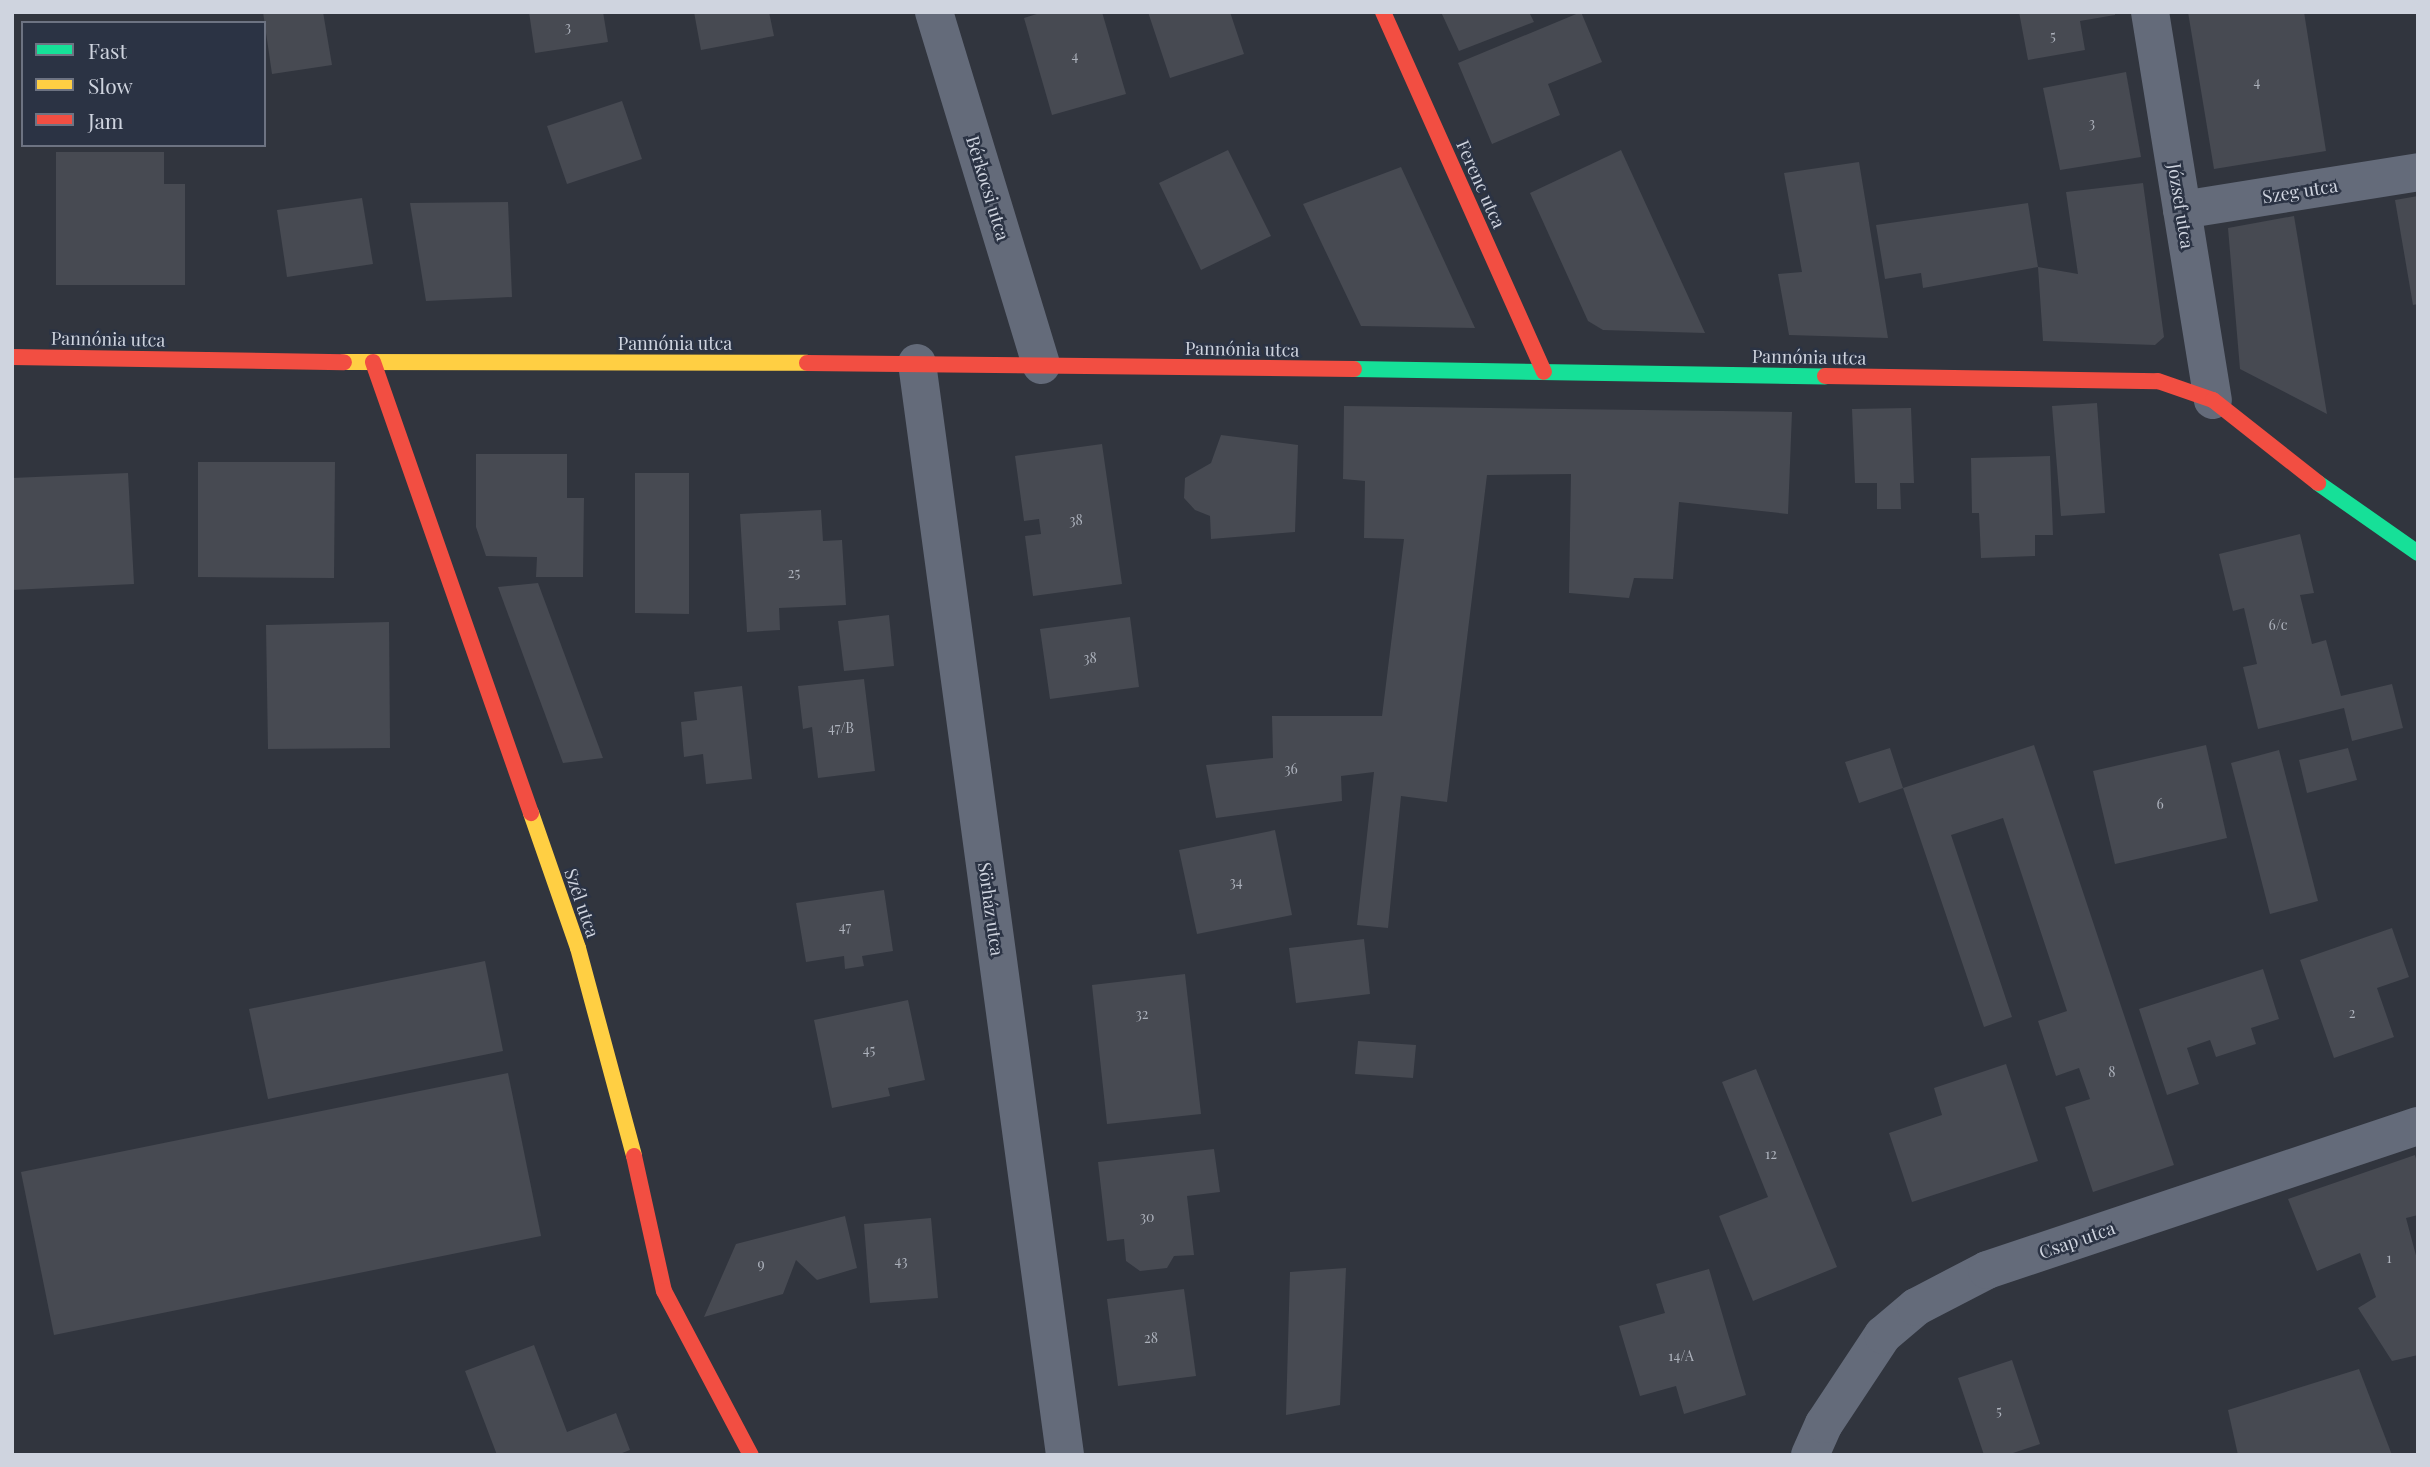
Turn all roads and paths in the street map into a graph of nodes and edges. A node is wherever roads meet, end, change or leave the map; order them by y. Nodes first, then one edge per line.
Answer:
1 (934, 12) edge
2 (1383, 12) edge
3 (2150, 12) edge
4 (2418, 172) edge
5 (2182, 210) junction
6 (12, 357) edge
7 (373, 362) junction
8 (917, 363) junction
9 (1041, 365) junction
10 (1544, 372) junction
11 (2213, 400) junction
12 (2418, 552) edge
13 (2418, 1126) edge
14 (751, 1455) edge
15 (1065, 1455) edge
16 (1810, 1455) edge

1 - 9 street, Bérkocsi utca
2 - 10 street, Ferenc utca
3 - 5 street, József utca
4 - 5 street, Szeg utca
5 - 11 street, József utca
6 - 7 street, Pannónia utca
7 - 8 street, Pannónia utca
7 - 14 street, Szél utca
8 - 9 street, Pannónia utca
8 - 15 street, Sörház utca
9 - 10 street, Pannónia utca
10 - 11 street, Pannónia utca
11 - 12 street, Pannónia utca
13 - 16 street, Csap utca

